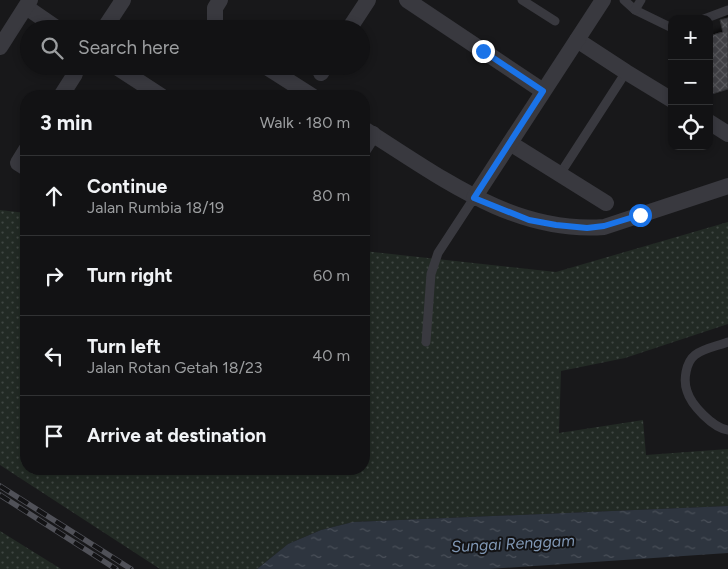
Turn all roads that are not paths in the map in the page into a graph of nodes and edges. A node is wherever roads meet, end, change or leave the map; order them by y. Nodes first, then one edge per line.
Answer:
1 (122, 0) edge
2 (220, 0) edge
3 (368, 0) edge
4 (407, 0) edge
5 (522, 0) edge
6 (602, 0) edge
7 (624, 0) edge
8 (641, 0) edge
9 (28, 4) edge
10 (636, 10) junction
11 (728, 10) edge
12 (713, 16) edge
13 (47, 20) edge
14 (110, 20) edge
15 (215, 20) edge
16 (355, 20) edge
17 (555, 21) dead end
18 (668, 26) edge
19 (577, 40) junction
20 (0, 47) edge
21 (626, 72) junction
22 (74, 75) edge
23 (128, 75) edge
24 (279, 75) edge
25 (65, 90) edge
26 (149, 90) edge
27 (303, 90) edge
28 (543, 91) junction
29 (668, 98) edge
30 (713, 125) edge
31 (728, 134) edge
32 (370, 139) edge
33 (510, 143) junction
34 (560, 174) junction
35 (728, 186) edge
36 (474, 198) junction
37 (606, 203) dead end
38 (426, 342) dead end
39 (728, 342) edge
40 (728, 430) edge

1 - 14 street
2 - 15 street
3 - 16 street
4 - 28 street
5 - 17 lane
6 - 19 street
7 - 10 lane
8 - 10 lane
9 - 13 street
9 - 20 street
10 - 18 lane
11 - 12 lane
19 - 21 street
19 - 28 street
21 - 29 street
21 - 34 lane
22 - 25 street
23 - 26 street
24 - 27 street
28 - 33 street
30 - 31 street
32 - 36 street
33 - 34 street
33 - 36 street
34 - 37 street
35 - 36 street
36 - 38 lane
39 - 40 lane

